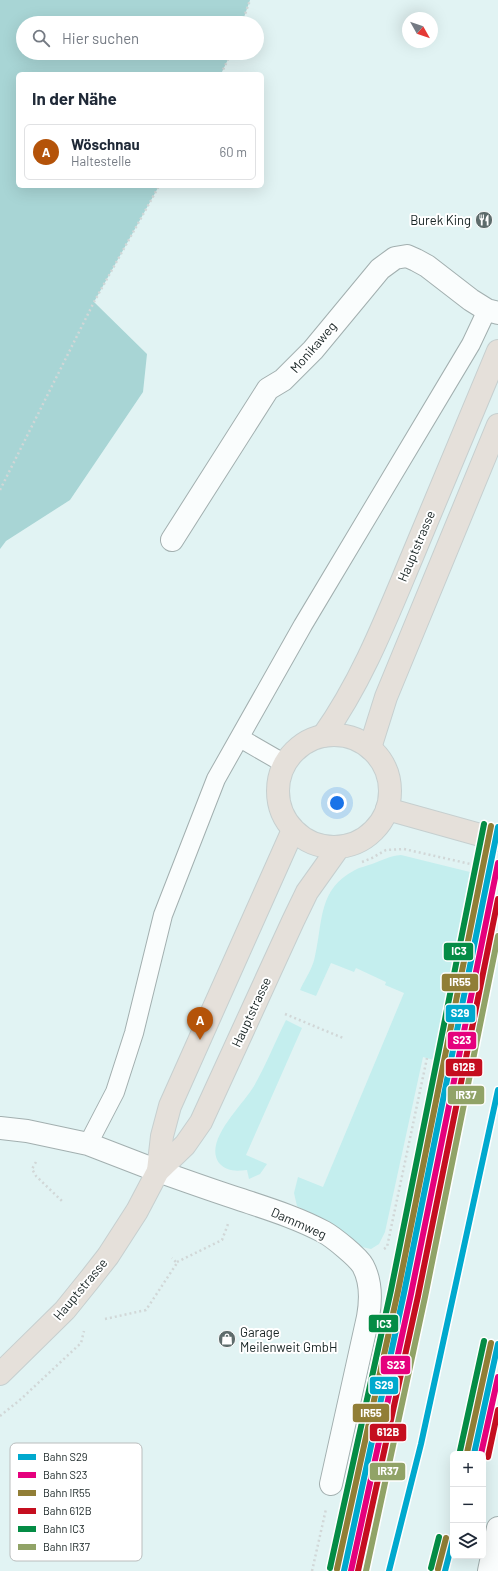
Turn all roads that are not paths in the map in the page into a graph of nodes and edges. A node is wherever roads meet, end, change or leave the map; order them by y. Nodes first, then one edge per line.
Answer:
1 (493, 312) edge
2 (498, 351) edge
3 (498, 425) edge
4 (172, 540) dead end
5 (323, 736) junction
6 (240, 738) junction
7 (370, 748) junction
8 (285, 764) junction
9 (387, 809) junction
10 (293, 830) junction
11 (498, 840) edge
12 (338, 847) junction
13 (0, 1128) edge
14 (88, 1144) junction
15 (158, 1171) junction
16 (0, 1374) edge
17 (331, 1484) road end
18 (498, 1528) edge
19 (496, 1549) edge
20 (489, 1571) edge

1 - 4 street, Monikaweg
1 - 6 lane
2 - 5 main road, Hauptstrasse
3 - 7 main road
5 - 7 main road
5 - 8 main road
6 - 8 lane
6 - 14 lane
7 - 9 main road
8 - 10 main road
9 - 11 main road
9 - 12 main road
10 - 12 main road
10 - 15 main road, Hauptstrasse
12 - 15 main road, Hauptstrasse
13 - 14 street, Dammweg
14 - 15 street, Dammweg
15 - 16 main road, Hauptstrasse
15 - 17 street, Dammweg
18 - 19 street
19 - 20 street

